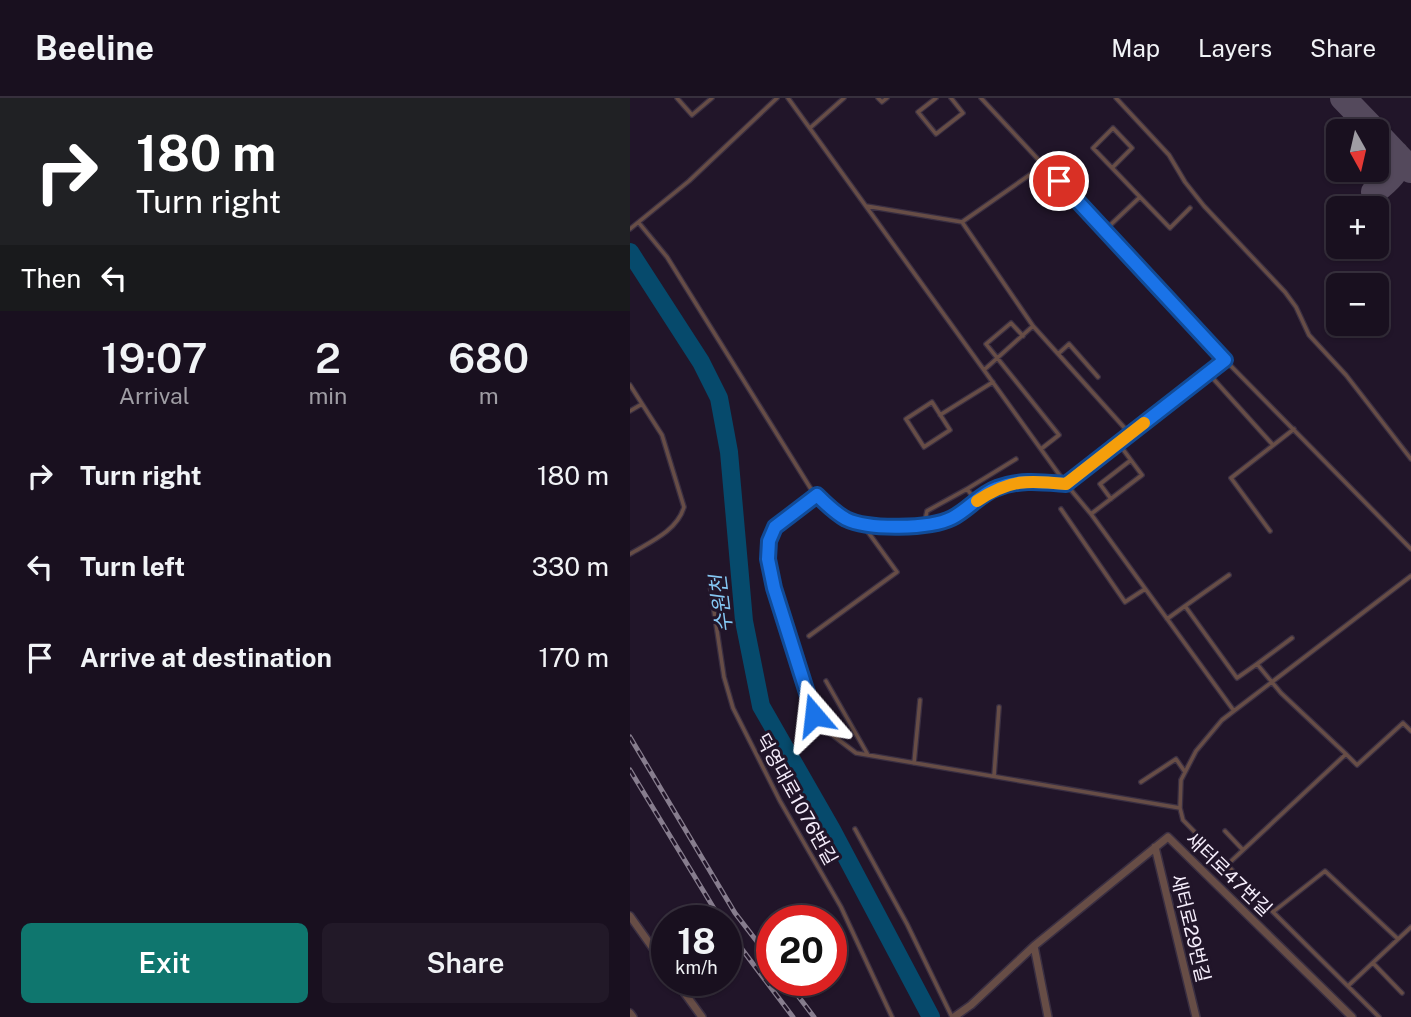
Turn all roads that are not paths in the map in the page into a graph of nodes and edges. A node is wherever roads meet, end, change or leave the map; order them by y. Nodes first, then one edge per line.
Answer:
1 (677, 98) edge
2 (712, 98) edge
3 (777, 98) edge
4 (788, 98) edge
5 (844, 98) edge
6 (878, 98) edge
7 (887, 98) edge
8 (936, 98) edge
9 (951, 98) edge
10 (981, 98) edge
11 (1116, 98) edge
12 (929, 100) edge
13 (810, 128) junction
14 (1044, 165) junction
15 (1112, 167) junction
16 (1140, 197) junction
17 (866, 206) junction
18 (1190, 208) dead end
19 (962, 222) junction
20 (639, 223) junction
21 (630, 229) edge
22 (1105, 230) junction
23 (1033, 326) junction
24 (1023, 336) junction
25 (1058, 354) junction
26 (998, 358) junction
27 (1225, 360) junction
28 (984, 370) junction
29 (1208, 373) junction
30 (1098, 377) dead end
31 (993, 382) junction
32 (630, 385) edge
33 (642, 404) junction
34 (630, 411) edge
35 (940, 415) junction
36 (1294, 429) junction
37 (1130, 434) junction
38 (1118, 443) junction
39 (1273, 445) junction
40 (1041, 450) junction
41 (1411, 458) edge
42 (1016, 459) dead end
43 (1131, 460) junction
44 (1066, 484) junction
45 (967, 489) junction
46 (817, 495) junction
47 (1111, 499) junction
48 (976, 501) junction
49 (1061, 509) dead end
50 (1091, 514) junction
51 (863, 525) junction
52 (923, 526) junction
53 (1270, 531) dead end
54 (1411, 549) edge
55 (630, 554) edge
56 (1229, 575) dead end
57 (1411, 576) edge
58 (710, 584) dead end
59 (1145, 589) junction
60 (1185, 606) junction
61 (1167, 619) junction
62 (809, 636) dead end
63 (1292, 638) dead end
64 (1257, 664) junction
65 (826, 681) dead end
66 (1272, 684) junction
67 (920, 700) dead end
68 (999, 707) dead end
69 (1234, 711) junction
70 (1411, 731) edge
71 (1346, 754) junction
72 (868, 755) junction
73 (914, 763) junction
74 (1185, 772) junction
75 (994, 776) junction
76 (1141, 782) dead end
77 (1180, 808) junction
78 (855, 829) dead end
79 (1225, 831) dead end
80 (1155, 848) junction
81 (1243, 850) junction
82 (1227, 866) junction
83 (1273, 912) junction
84 (630, 916) edge
85 (1411, 927) edge
86 (1398, 939) junction
87 (651, 946) edge
88 (1034, 946) junction
89 (1373, 963) junction
90 (1349, 985) junction
91 (1402, 993) dead end
92 (687, 996) edge
93 (702, 1017) edge
94 (892, 1017) edge
95 (953, 1017) edge
96 (1048, 1017) edge
97 (1196, 1017) edge
98 (1352, 1017) edge
99 (1379, 1017) edge

1 - 2 lane
3 - 20 lane
4 - 13 lane
5 - 13 lane
6 - 7 lane
8 - 12 lane
9 - 12 lane
10 - 14 lane
11 - 41 lane
13 - 17 lane
14 - 19 lane
14 - 22 lane
15 - 15 lane
15 - 16 lane
16 - 18 lane
16 - 22 lane
17 - 19 lane
17 - 28 lane
19 - 23 lane
20 - 21 lane
20 - 46 lane
22 - 27 lane
23 - 24 lane
23 - 25 lane
24 - 26 lane
24 - 26 lane
25 - 30 lane
25 - 37 lane
26 - 28 lane
26 - 40 lane
27 - 29 lane
27 - 36 lane
28 - 31 lane
29 - 37 lane
29 - 39 lane
31 - 35 lane
31 - 40 lane
32 - 33 lane
33 - 34 lane
33 - 55 lane
35 - 35 lane
36 - 39 lane
36 - 54 lane
37 - 38 lane
38 - 43 lane
38 - 44 lane
39 - 53 lane
40 - 44 lane
42 - 45 lane
43 - 47 lane
43 - 47 lane
44 - 48 lane
44 - 50 lane
45 - 48 lane
45 - 52 lane
46 - 51 lane
46 - 72 lane
47 - 50 lane
48 - 52 lane
49 - 59 lane
50 - 59 lane
51 - 52 lane
51 - 62 lane
56 - 60 lane
57 - 66 lane
58 - 94 lane, 덕영대로1076번길
59 - 61 lane
60 - 61 lane
60 - 64 lane
61 - 69 lane
63 - 64 lane
64 - 66 lane
65 - 72 lane
66 - 69 lane
66 - 71 lane
67 - 73 lane
68 - 75 lane
69 - 74 lane
70 - 71 lane
71 - 81 lane
72 - 73 lane
73 - 75 lane
74 - 76 lane
74 - 77 lane
75 - 77 lane
77 - 82 lane
78 - 95 lane
79 - 81 lane
80 - 88 street, 새터로47번길
80 - 97 street, 새터로29번길
80 - 98 street, 새터로47번길
81 - 82 lane
82 - 83 lane
83 - 86 lane
83 - 90 lane
84 - 87 street
85 - 86 lane
86 - 89 lane
88 - 95 street, 새터로47번길
88 - 96 street
89 - 90 lane
89 - 91 lane
90 - 99 lane
92 - 93 street

